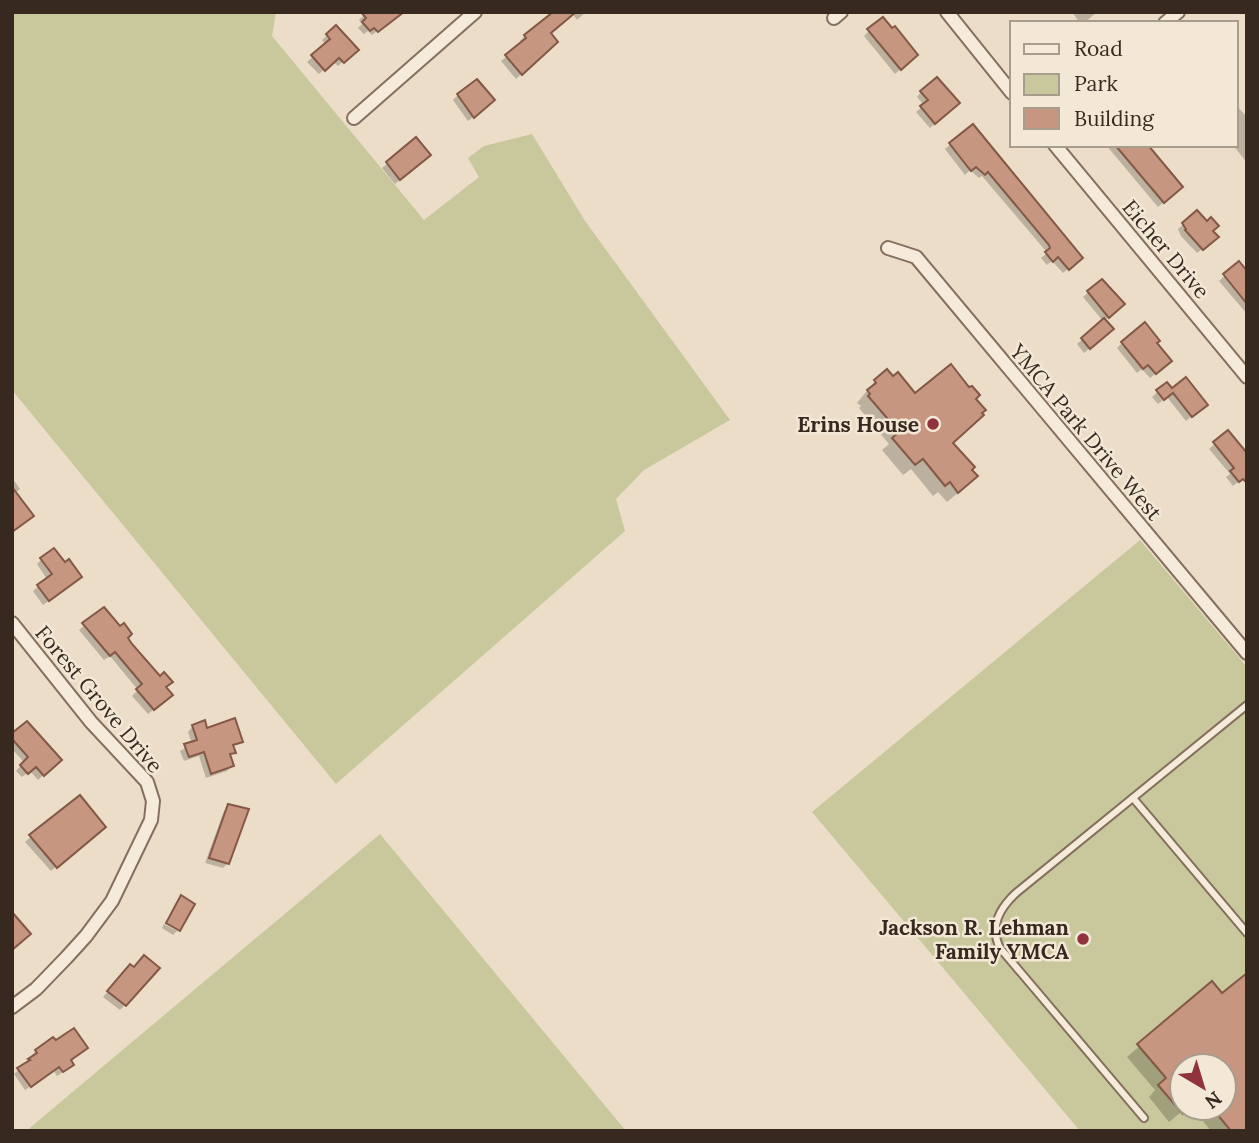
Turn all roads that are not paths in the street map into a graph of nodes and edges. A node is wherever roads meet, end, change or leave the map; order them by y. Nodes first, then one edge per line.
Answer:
1 (475, 12) edge
2 (947, 12) edge
3 (1010, 91) edge
4 (354, 118) dead end
5 (1057, 147) edge
6 (888, 248) dead end
7 (1247, 376) edge
8 (12, 623) edge
9 (1247, 653) edge
10 (1247, 705) edge
11 (1133, 798) junction
12 (1247, 933) edge
13 (12, 1007) edge
14 (1144, 1118) dead end

1 - 4 street
2 - 3 street
5 - 7 street, Eicher Drive
6 - 9 street, YMCA Park Drive West
8 - 13 street, Forest Grove Drive
10 - 11 lane
11 - 12 lane
11 - 14 lane

